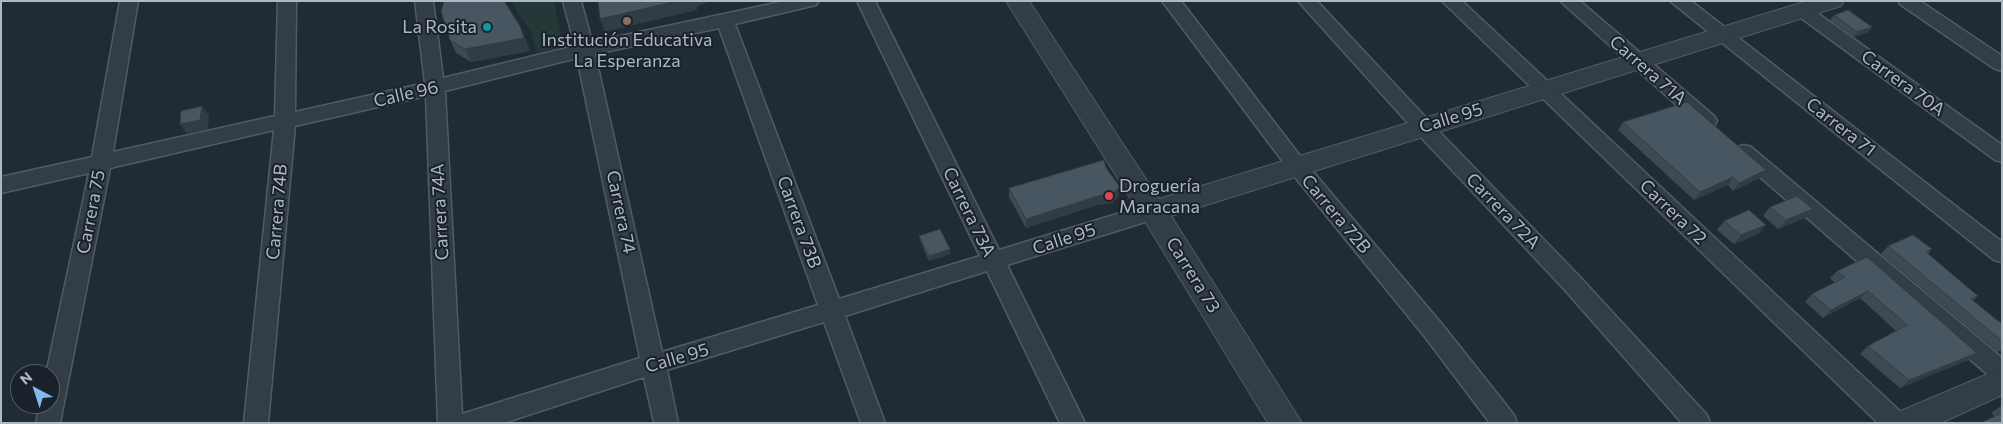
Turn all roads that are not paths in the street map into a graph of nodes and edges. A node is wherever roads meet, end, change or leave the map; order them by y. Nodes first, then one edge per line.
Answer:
1 (129, 1) edge
2 (287, 1) edge
3 (424, 1) edge
4 (572, 1) edge
5 (810, 1) edge
6 (866, 1) edge
7 (1017, 1) edge
8 (1171, 1) edge
9 (1308, 1) edge
10 (1450, 1) edge
11 (1569, 1) edge
12 (1679, 1) edge
13 (1833, 1) edge
14 (1907, 1) edge
15 (1803, 11) junction
16 (726, 22) junction
17 (1722, 34) junction
18 (585, 50) junction
19 (1637, 60) junction
20 (2002, 65) edge
21 (435, 88) junction
22 (1544, 89) junction
23 (285, 122) junction
24 (1423, 127) junction
25 (2002, 154) edge
26 (101, 162) junction
27 (1297, 166) junction
28 (1, 185) edge
29 (1153, 211) junction
30 (2002, 254) edge
31 (993, 262) junction
32 (832, 311) junction
33 (654, 364) junction
34 (2002, 373) edge
35 (2002, 381) edge
36 (48, 423) edge
37 (256, 423) edge
38 (450, 423) edge
39 (467, 423) edge
40 (666, 423) edge
41 (872, 423) edge
42 (1073, 423) edge
43 (1286, 423) edge
44 (1505, 423) edge
45 (1698, 423) edge
46 (1895, 423) edge
47 (1907, 423) edge

1 - 26 street, Carrera 75
2 - 23 street, Carrera 74B
3 - 21 street, Carrera 74A
4 - 18 street, Carrera 74
5 - 16 street, Calle 96
6 - 31 street, Carrera 73A
7 - 29 street, Carrera 73
8 - 27 street, Carrera 72B
9 - 24 street, Carrera 72A
10 - 22 street, Carrera 72
11 - 19 street, Carrera 71A
12 - 17 street, Carrera 71
13 - 15 street, Calle 95
14 - 20 street
15 - 17 street, Calle 95
15 - 25 street, Carrera 70A
16 - 18 street, Calle 96
16 - 32 street, Carrera 73B
17 - 19 street, Calle 95
17 - 30 street, Carrera 71
18 - 21 street, Calle 96
18 - 33 street, Carrera 74
19 - 22 street, Calle 95
19 - 34 street, Carrera 71A
21 - 23 street, Calle 96
21 - 38 street, Carrera 74A
22 - 24 street, Calle 95
22 - 46 street, Carrera 72
23 - 26 street, Calle 96
23 - 37 street, Carrera 74B
24 - 27 street, Calle 95
24 - 45 street, Carrera 72A
26 - 28 street, Calle 96
26 - 36 street, Carrera 75
27 - 29 street, Calle 95
27 - 44 street, Carrera 72B
29 - 31 street, Calle 95
29 - 43 street, Carrera 73
31 - 32 street, Calle 95
31 - 42 street, Carrera 73A
32 - 33 street, Calle 95
32 - 41 street, Carrera 73B
33 - 39 street, Calle 95
33 - 40 street, Carrera 74
35 - 47 street

